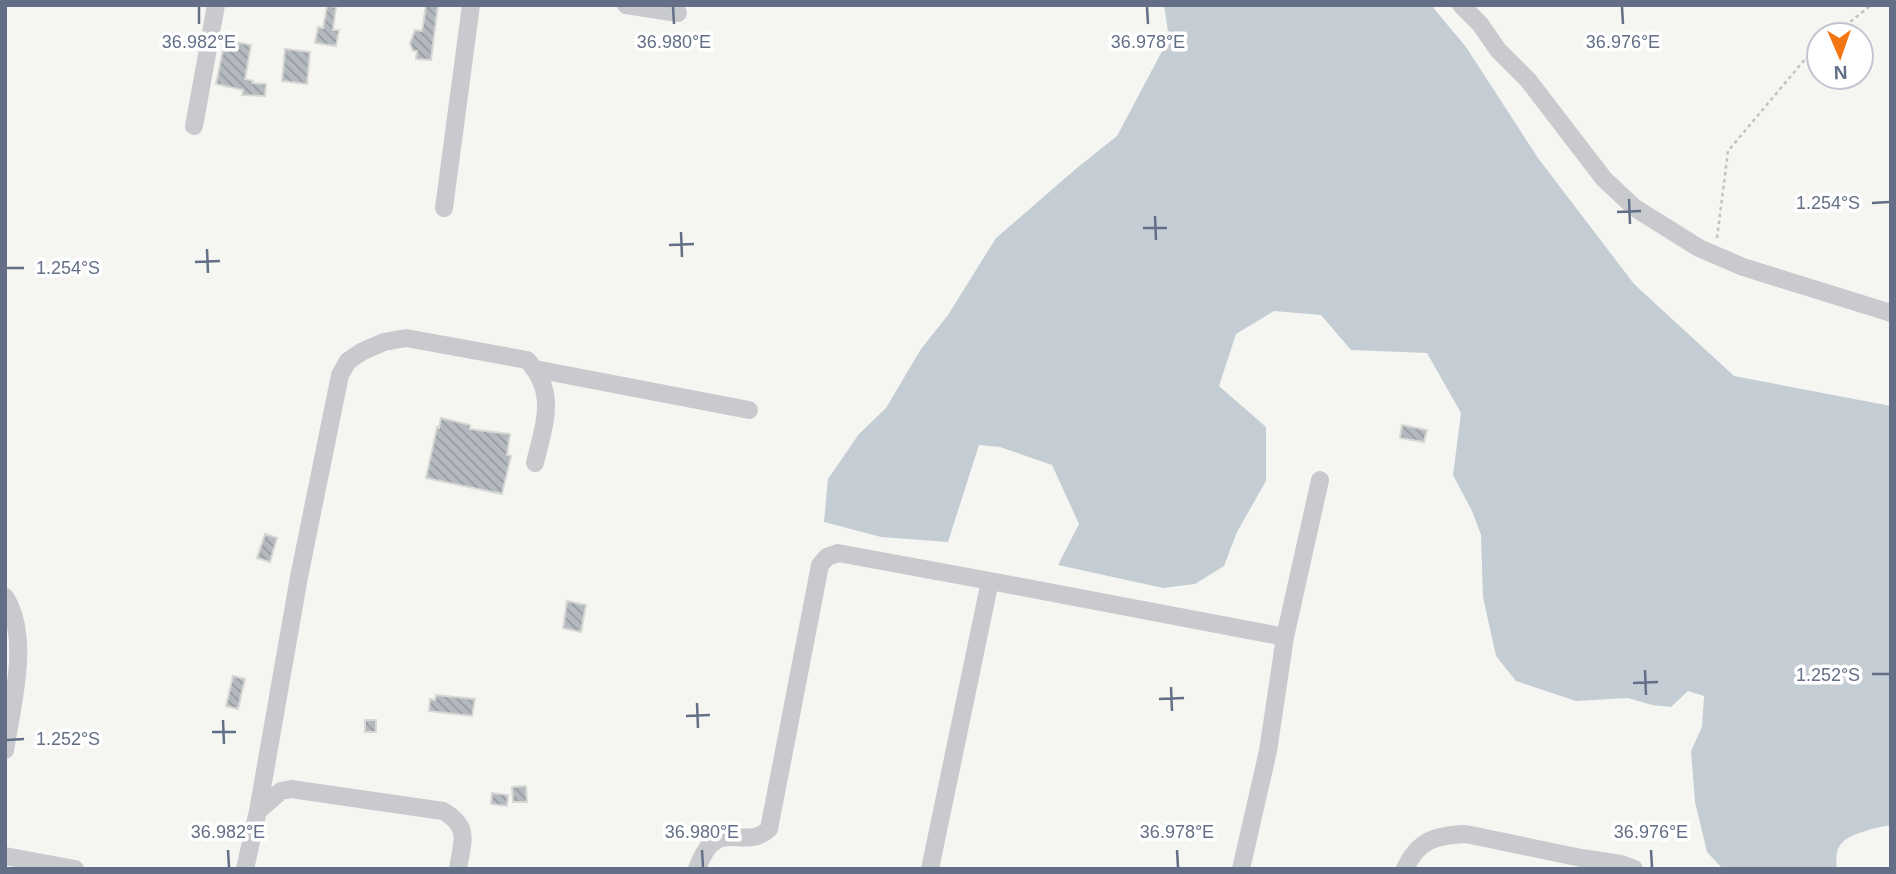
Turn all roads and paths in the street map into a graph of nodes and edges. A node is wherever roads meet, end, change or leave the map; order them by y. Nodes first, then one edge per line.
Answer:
1 (216, 5) edge
2 (471, 5) edge
3 (626, 5) edge
4 (1461, 5) edge
5 (1871, 5) edge
6 (678, 13) dead end
7 (1851, 21) edge
8 (1805, 59) edge
9 (194, 126) dead end
10 (443, 208) dead end
11 (1715, 255) junction
12 (1891, 313) edge
13 (535, 369) junction
14 (750, 410) dead end
15 (534, 463) dead end
16 (1320, 480) dead end
17 (990, 580) junction
18 (5, 597) edge
19 (1285, 637) junction
20 (5, 750) edge
21 (258, 811) junction
22 (5, 856) edge
23 (75, 869) edge
24 (245, 869) edge
25 (458, 869) edge
26 (697, 869) edge
27 (930, 869) edge
28 (1241, 869) edge
29 (1405, 869) edge
30 (1634, 869) edge

1 - 9 street
2 - 10 street
3 - 6 street
4 - 11 street
5 - 7 path
8 - 11 path
11 - 12 street
13 - 14 street
13 - 15 street
13 - 21 street
16 - 19 street
17 - 19 street
17 - 26 street
17 - 27 street
18 - 20 street
19 - 28 street
21 - 24 street
21 - 25 street
22 - 23 street
29 - 30 street

